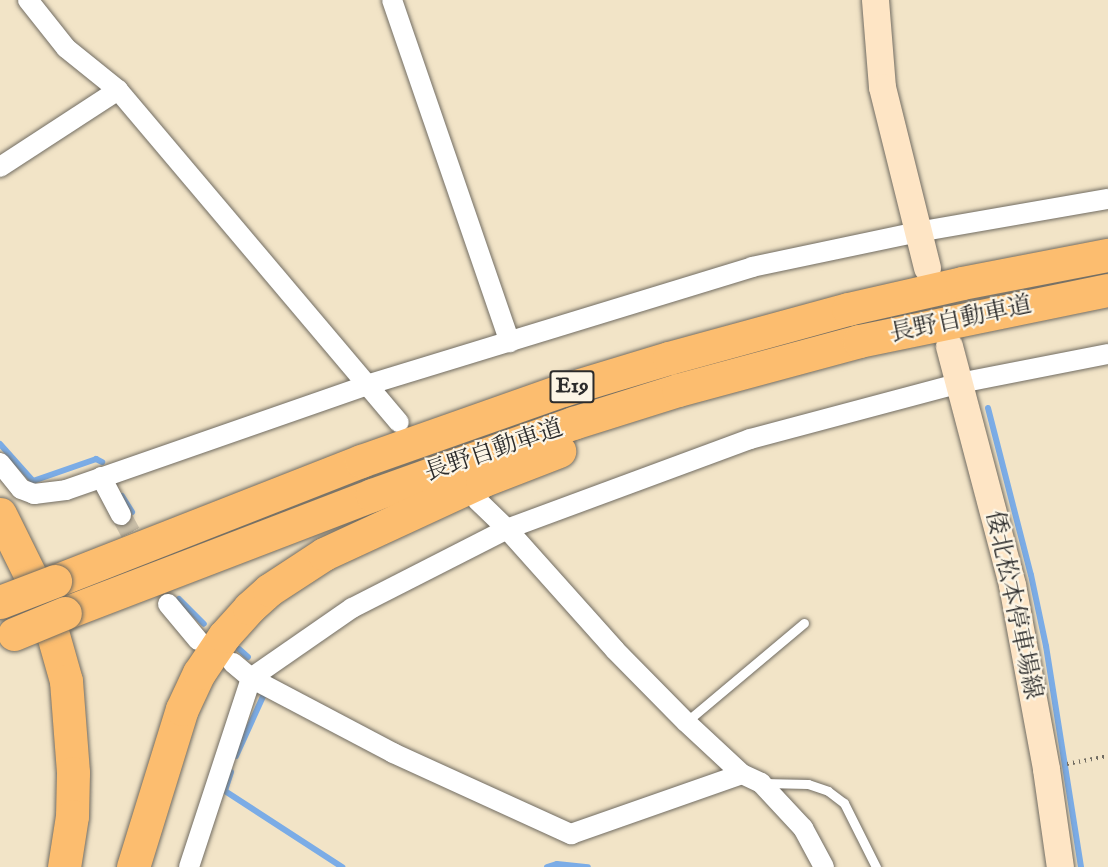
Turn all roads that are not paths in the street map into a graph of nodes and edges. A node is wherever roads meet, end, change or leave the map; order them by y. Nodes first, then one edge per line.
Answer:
1 (28, 0) edge
2 (392, 0) edge
3 (876, 0) edge
4 (118, 90) junction
5 (0, 167) edge
6 (1108, 199) edge
7 (918, 232) junction
8 (1108, 255) edge
9 (927, 267) dead end
10 (1108, 290) edge
11 (859, 341) junction
12 (510, 342) junction
13 (949, 346) dead end
14 (1108, 354) edge
15 (960, 384) junction
16 (367, 385) junction
17 (399, 422) dead end
18 (0, 463) edge
19 (101, 477) junction
20 (477, 500) dead end
21 (0, 514) edge
22 (121, 515) tunnel mouth
23 (507, 529) junction
24 (0, 555) edge
25 (53, 574) junction
26 (0, 586) edge
27 (0, 602) edge
28 (168, 604) dead end
29 (804, 623) dead end
30 (7, 636) edge
31 (198, 640) dead end
32 (233, 663) dead end
33 (251, 678) junction
34 (686, 722) junction
35 (742, 774) junction
36 (761, 783) junction
37 (43, 867) edge
38 (64, 867) edge
39 (133, 867) edge
40 (189, 867) edge
41 (824, 867) edge
42 (876, 867) edge
43 (1060, 867) edge

1 - 4 street
2 - 12 street
3 - 7 main road
4 - 5 street
4 - 16 street
6 - 7 street
7 - 9 main road
7 - 12 street
8 - 25 highway, 長野自動車道 / E19
10 - 11 highway, 長野自動車道 / E19
11 - 30 highway, 長野自動車道 / E19, bridge
11 - 39 highway
12 - 16 street
13 - 15 main road, 倭北松本停車場線
14 - 15 street
15 - 23 street
15 - 43 main road, 倭北松本停車場線
16 - 17 street
16 - 19 street
18 - 19 street
19 - 22 street
20 - 23 street
21 - 38 highway
23 - 33 street
23 - 34 street
24 - 37 highway
25 - 26 highway
25 - 27 highway, 長野自動車道 / E19, bridge
28 - 31 street
29 - 34 lane
32 - 33 street
33 - 35 street
33 - 40 street
34 - 35 street
35 - 36 street
36 - 41 street
36 - 42 lane

